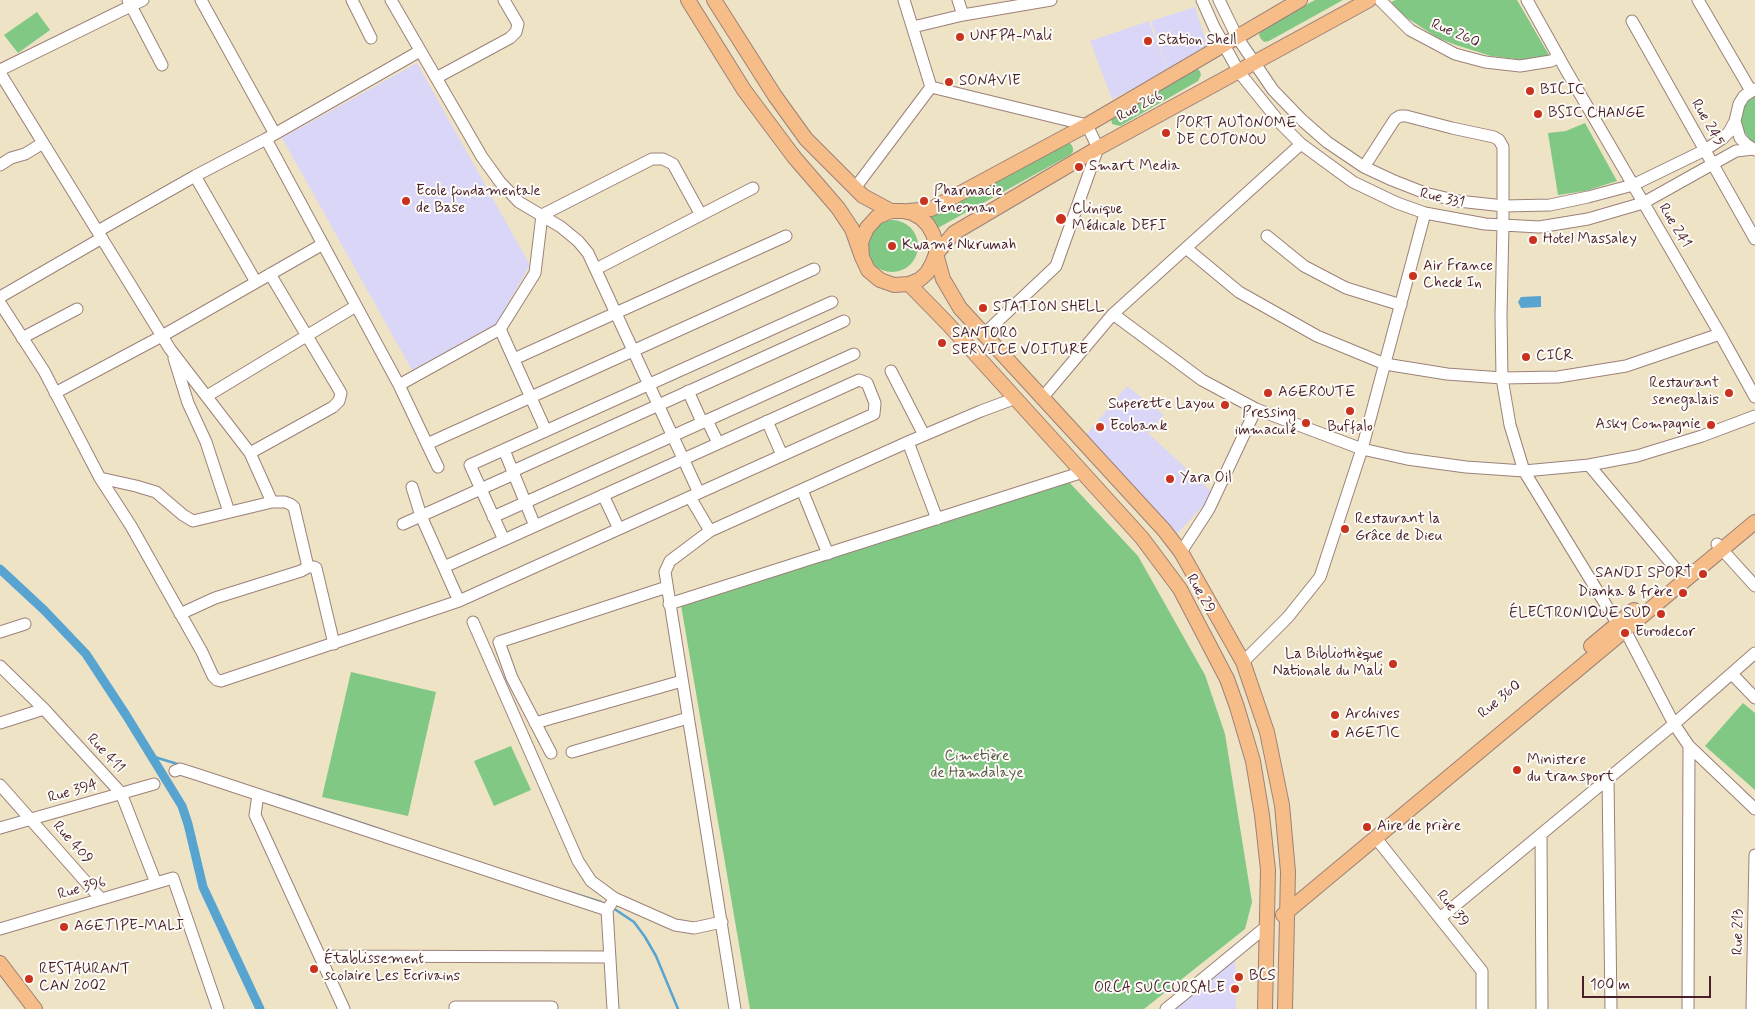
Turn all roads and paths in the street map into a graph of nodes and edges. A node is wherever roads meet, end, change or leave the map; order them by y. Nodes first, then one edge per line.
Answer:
1 (143, 0) edge
2 (201, 0) edge
3 (352, 0) edge
4 (390, 0) edge
5 (504, 0) edge
6 (688, 0) edge
7 (714, 0) edge
8 (904, 0) edge
9 (958, 0) edge
10 (1202, 0) edge
11 (1219, 0) edge
12 (1300, 0) edge
13 (1369, 0) edge
14 (1380, 0) edge
15 (1527, 0) edge
16 (1698, 0) edge
17 (1045, 1) edge
18 (129, 3) edge
19 (963, 15) junction
20 (1632, 21) dead end
21 (913, 27) junction
22 (1237, 37) junction
23 (371, 38) dead end
24 (1224, 45) junction
25 (420, 51) junction
26 (1559, 57) junction
27 (1254, 62) junction
28 (162, 65) dead end
29 (0, 72) edge
30 (1239, 72) junction
31 (436, 78) junction
32 (931, 87) junction
33 (1753, 90) edge
34 (1735, 121) junction
35 (1087, 125) junction
36 (271, 136) junction
37 (43, 144) junction
38 (1301, 144) junction
39 (1098, 148) junction
40 (1705, 150) junction
41 (1754, 150) edge
42 (1713, 164) junction
43 (0, 165) edge
44 (1364, 167) junction
45 (195, 176) junction
46 (1633, 185) junction
47 (753, 188) dead end
48 (855, 188) junction
49 (1643, 203) junction
50 (1504, 206) junction
51 (897, 211) junction
52 (1425, 213) junction
53 (701, 215) junction
54 (542, 216) junction
55 (1504, 225) junction
56 (100, 235) junction
57 (786, 236) dead end
58 (1267, 236) dead end
59 (1755, 239) edge
60 (323, 244) junction
61 (1186, 248) junction
62 (936, 254) junction
63 (862, 257) junction
64 (596, 269) junction
65 (814, 269) dead end
66 (270, 274) junction
67 (256, 282) junction
68 (909, 284) junction
69 (0, 297) edge
70 (832, 302) dead end
71 (0, 303) edge
72 (1401, 304) junction
73 (356, 306) junction
74 (77, 308) dead end
75 (616, 313) junction
76 (1113, 314) junction
77 (844, 321) dead end
78 (500, 329) junction
79 (984, 334) junction
80 (1720, 334) junction
81 (162, 336) junction
82 (306, 336) junction
83 (22, 338) junction
84 (170, 349) junction
85 (633, 351) junction
86 (854, 354) dead end
87 (514, 359) junction
88 (1385, 364) junction
89 (891, 371) dead end
90 (1502, 378) junction
91 (649, 384) junction
92 (399, 385) junction
93 (688, 392) junction
94 (55, 393) junction
95 (207, 396) junction
96 (531, 397) junction
97 (1043, 397) junction
98 (1016, 398) junction
99 (1755, 398) edge
100 (658, 405) junction
101 (1256, 409) junction
102 (1755, 416) edge
103 (705, 421) junction
104 (767, 421) junction
105 (546, 431) junction
106 (924, 435) junction
107 (672, 436) junction
108 (908, 442) junction
109 (718, 443) junction
110 (427, 444) junction
111 (1362, 449) junction
112 (504, 450) junction
113 (250, 453) junction
114 (782, 455) junction
115 (683, 459) junction
116 (1589, 465) junction
117 (438, 467) dead end
118 (1524, 471) junction
119 (513, 472) junction
120 (1083, 472) junction
121 (100, 478) junction
122 (412, 487) dead end
123 (480, 489) junction
124 (802, 490) junction
125 (603, 495) junction
126 (694, 495) junction
127 (272, 502) junction
128 (526, 502) junction
129 (229, 512) junction
130 (1755, 512) edge
131 (421, 516) junction
132 (493, 517) junction
133 (937, 519) junction
134 (1755, 522) edge
135 (403, 524) dead end
136 (535, 526) junction
137 (619, 529) junction
138 (710, 531) junction
139 (504, 540) junction
140 (1719, 546) junction
141 (1181, 552) junction
142 (828, 554) junction
143 (308, 567) junction
144 (444, 567) junction
145 (1680, 574) junction
146 (1755, 586) edge
147 (666, 587) junction
148 (459, 601) junction
149 (669, 604) junction
150 (180, 614) junction
151 (473, 622) dead end
152 (25, 624) dead end
153 (1621, 626) junction
154 (0, 632) edge
155 (334, 644) junction
156 (1755, 653) edge
157 (1243, 662) junction
158 (0, 666) edge
159 (1732, 674) junction
160 (682, 681) junction
161 (1755, 698) edge
162 (44, 709) junction
163 (688, 718) junction
164 (0, 723) edge
165 (535, 723) junction
166 (1674, 724) junction
167 (1689, 746) junction
168 (572, 752) dead end
169 (551, 753) dead end
170 (175, 771) dead end
171 (1608, 778) junction
172 (154, 784) dead end
173 (0, 785) edge
174 (121, 793) junction
175 (258, 795) junction
176 (1755, 809) edge
177 (30, 820) junction
178 (0, 828) edge
179 (1541, 834) junction
180 (1375, 837) junction
181 (1755, 855) edge
182 (156, 883) junction
183 (614, 898) junction
184 (101, 899) junction
185 (1287, 905) junction
186 (607, 910) junction
187 (1440, 918) junction
188 (722, 922) junction
189 (1268, 923) junction
190 (0, 929) edge
191 (320, 956) junction
192 (610, 957) junction
193 (0, 963) edge
194 (455, 1007) dead end
195 (484, 1007) edge
196 (552, 1007) dead end
197 (35, 1009) edge
198 (218, 1009) edge
199 (344, 1009) edge
200 (613, 1009) edge
201 (736, 1009) edge
202 (1166, 1009) edge
203 (1265, 1009) edge
204 (1285, 1009) edge
205 (1482, 1009) edge
206 (1542, 1009) edge
207 (1610, 1009) edge
208 (1688, 1009) edge
209 (1752, 1009) edge

1 - 18 street
2 - 36 street
3 - 23 street
4 - 25 street
5 - 31 street
6 - 63 main road
7 - 48 main road
8 - 21 street
9 - 19 street
10 - 24 street, Rue 331
11 - 22 street, Rue 331
12 - 22 main road, Rue 266
13 - 27 main road, Rue 266
14 - 26 street, Rue 260
15 - 26 street
16 - 33 street
17 - 19 street
18 - 28 street
18 - 29 street
19 - 21 street
20 - 40 street, Rue 245
21 - 32 street
22 - 24 main road, Rue 266
22 - 27 street, Rue 331
24 - 30 street, Rue 331
24 - 35 main road, Rue 266
25 - 31 street
25 - 36 street
26 - 46 street, Rue 241
27 - 30 main road, Rue 266
27 - 44 street, Rue 331
29 - 37 street
30 - 38 street, Rue 331
30 - 39 main road, Rue 266
31 - 54 street
32 - 35 street
32 - 48 street
33 - 34 street, Rue 331
34 - 40 street, Rue 331
34 - 41 street
35 - 39 street
35 - 51 main road, Rue 266
36 - 45 street
36 - 60 street
37 - 43 street
37 - 56 street
38 - 52 street, Rue 331
38 - 61 street
39 - 62 main road, Rue 266
39 - 79 street
40 - 42 street, Rue 245
40 - 46 street, Rue 331
41 - 42 street, Rue 331
42 - 49 street, Rue 331
42 - 59 street, Rue 245
44 - 50 street, Rue 331
44 - 50 street
45 - 56 street
45 - 67 street
46 - 49 street, Rue 241
46 - 50 street, Rue 331
47 - 53 street
48 - 51 main road
49 - 55 street, Rue 331
49 - 80 street, Rue 241
50 - 55 street
51 - 62 main road
51 - 63 main road
52 - 55 street, Rue 331
52 - 72 street
53 - 54 street
53 - 64 street
54 - 64 street
54 - 78 street
55 - 90 street
56 - 69 street
56 - 81 street
57 - 75 street
58 - 72 street
60 - 66 street
60 - 73 street
61 - 76 street
61 - 88 street
62 - 68 main road
62 - 79 main road
63 - 68 main road
64 - 75 street
65 - 85 street
66 - 67 street
66 - 82 street
67 - 81 street
68 - 98 main road, Rue 29
70 - 91 street
71 - 83 street
72 - 88 street
73 - 82 street
73 - 92 street
74 - 83 street
75 - 85 street
75 - 87 street
76 - 97 street
76 - 101 street
77 - 93 street
78 - 87 street
78 - 92 street
79 - 97 main road
80 - 90 street
80 - 99 street, Rue 241
81 - 84 street
81 - 94 street
82 - 95 street
82 - 113 street
83 - 94 street
84 - 95 street
84 - 129 street
85 - 91 street
85 - 96 street
86 - 103 street
87 - 96 street
88 - 90 street
88 - 111 street
89 - 106 street
90 - 118 street
91 - 100 street
91 - 105 street
92 - 110 street
93 - 100 street
93 - 103 street
94 - 121 street
95 - 113 street
96 - 105 street
96 - 110 street
97 - 141 main road
98 - 106 street
98 - 120 main road, Rue 29
100 - 107 street
100 - 119 street
101 - 111 street
101 - 141 street
102 - 116 street
103 - 107 street
103 - 109 street
104 - 109 street
104 - 114 street
104 - 114 street
105 - 112 street
106 - 108 street
107 - 115 street
107 - 128 street
108 - 124 street
108 - 133 street
109 - 115 street
110 - 117 street
111 - 118 street
111 - 157 street
112 - 119 street
112 - 123 street
113 - 127 street
114 - 126 street
115 - 125 street
115 - 126 street
116 - 118 street
116 - 145 street
118 - 153 street
119 - 123 street
119 - 128 street
120 - 133 street
120 - 189 main road, Rue 29
121 - 129 street
121 - 150 street
122 - 131 street
123 - 131 street
123 - 132 street
124 - 138 street
124 - 142 street
125 - 136 street
125 - 137 street
126 - 137 street
126 - 138 street
127 - 129 street
127 - 143 street
128 - 132 street
128 - 136 street
130 - 140 main road, Rue 360
131 - 135 street
131 - 144 street
132 - 139 street
133 - 142 street
134 - 140 main road
136 - 139 street
137 - 148 street
138 - 147 street
139 - 144 street
140 - 145 main road, Rue 360
140 - 146 street
140 - 153 main road
141 - 157 main road
142 - 149 street
143 - 150 street
143 - 155 street
144 - 148 street
145 - 153 main road, Rue 360
147 - 149 street
147 - 165 street
148 - 155 street
149 - 160 street
150 - 155 street
151 - 183 street
152 - 154 street
153 - 166 street
153 - 180 main road
153 - 185 main road, Rue 360
156 - 159 street
157 - 185 main road
158 - 162 street, Rue 411
159 - 161 street
159 - 166 street
160 - 163 street
160 - 165 street
162 - 164 street
162 - 174 street, Rue 411
163 - 168 street
163 - 188 street
165 - 169 street
166 - 167 street
166 - 171 street
167 - 176 street
167 - 208 street
170 - 175 street
171 - 179 street
171 - 207 street
172 - 174 street, Rue 394
173 - 177 street, Rue 409
174 - 177 street, Rue 394
174 - 182 street, Rue 411
175 - 186 street
175 - 191 street
177 - 178 street, Rue 394
177 - 184 street, Rue 409
179 - 187 street
179 - 206 street
180 - 185 main road
180 - 187 street, Rue 39
181 - 209 street, Rue 213
182 - 184 street, Rue 396
182 - 198 street, Rue 396
183 - 186 street
183 - 188 street
184 - 190 street, Rue 396
185 - 189 main road, Rue 360
185 - 204 main road
186 - 192 street
187 - 205 street, Rue 39
188 - 201 street
189 - 202 street
189 - 203 main road, Rue 29
191 - 192 street
191 - 199 street
192 - 200 street
193 - 197 main road
194 - 195 street
195 - 196 street

